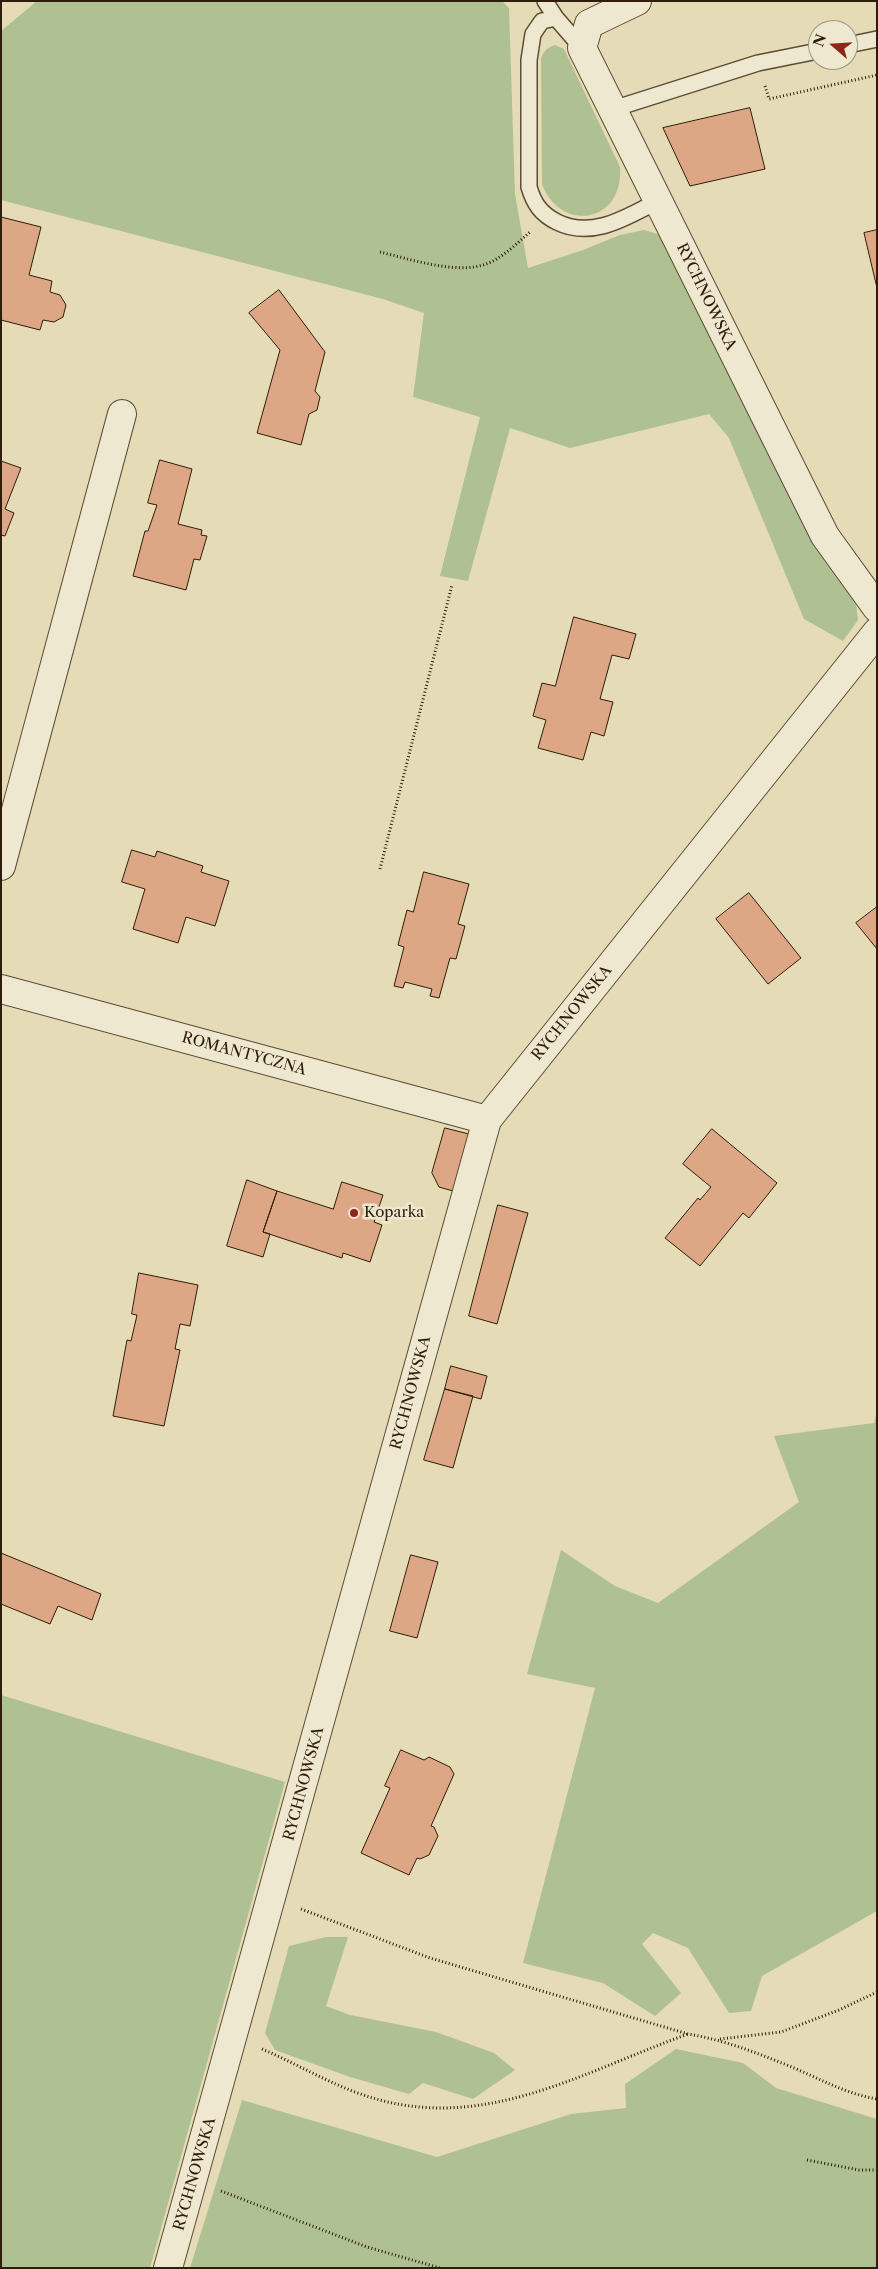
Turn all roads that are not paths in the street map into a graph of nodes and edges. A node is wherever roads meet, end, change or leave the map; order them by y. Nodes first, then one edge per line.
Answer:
1 (545, 1) edge
2 (637, 1) edge
3 (556, 18) junction
4 (877, 39) edge
5 (858, 43) edge
6 (582, 48) junction
7 (808, 53) edge
8 (613, 109) junction
9 (660, 200) junction
10 (122, 414) dead end
11 (877, 608) edge
12 (877, 632) edge
13 (1, 866) edge
14 (1, 989) edge
15 (487, 1120) junction
16 (168, 2268) edge

1 - 3 lane
2 - 6 street
3 - 6 lane
3 - 9 lane
4 - 5 lane
6 - 8 street, RYCHNOWSKA
7 - 8 lane
8 - 9 street, RYCHNOWSKA
9 - 11 street, RYCHNOWSKA
10 - 13 street
12 - 15 street, RYCHNOWSKA
14 - 15 street, ROMANTYCZNA
15 - 16 street, RYCHNOWSKA

